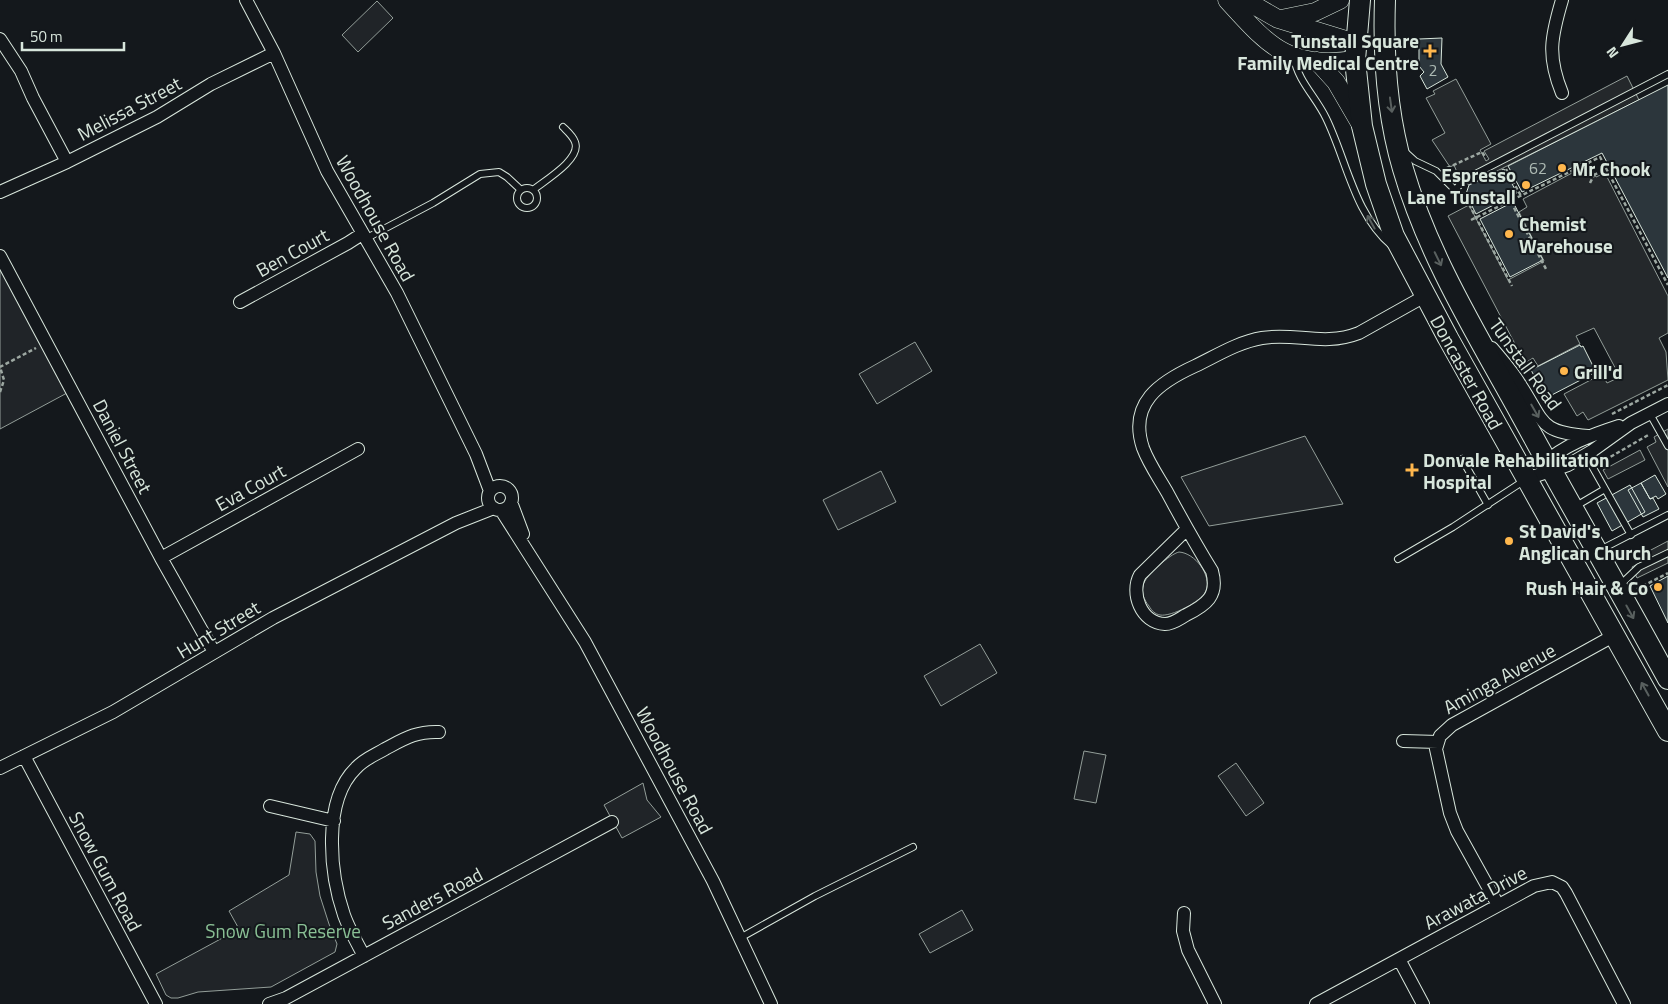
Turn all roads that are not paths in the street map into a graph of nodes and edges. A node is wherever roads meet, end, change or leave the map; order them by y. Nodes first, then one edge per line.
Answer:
1 (246, 0) edge
2 (1228, 0) edge
3 (1245, 0) edge
4 (1340, 0) edge
5 (1360, 0) edge
6 (1386, 0) edge
7 (1562, 0) edge
8 (1278, 19) junction
9 (1311, 30) junction
10 (0, 39) edge
11 (1355, 51) junction
12 (274, 53) junction
13 (1385, 56) junction
14 (1294, 57) junction
15 (1317, 61) junction
16 (1668, 74) edge
17 (1562, 93) dead end
18 (1362, 126) junction
19 (563, 127) dead end
20 (1397, 145) junction
21 (67, 162) junction
22 (1372, 172) junction
23 (521, 190) junction
24 (533, 190) junction
25 (0, 192) edge
26 (364, 236) junction
27 (0, 256) edge
28 (1404, 257) junction
29 (1425, 296) junction
30 (240, 302) dead end
31 (1466, 315) junction
32 (1668, 404) edge
33 (1650, 414) junction
34 (1631, 423) junction
35 (1588, 436) junction
36 (1668, 446) edge
37 (358, 449) dead end
38 (1592, 451) junction
39 (476, 454) junction
40 (1462, 459) dead end
41 (1549, 466) junction
42 (1526, 479) junction
43 (503, 486) junction
44 (1605, 489) junction
45 (493, 502) junction
46 (511, 502) junction
47 (1488, 505) junction
48 (1572, 508) junction
49 (1668, 515) edge
50 (1187, 529) junction
51 (1631, 535) junction
52 (1597, 552) junction
53 (1668, 552) edge
54 (161, 558) junction
55 (1398, 559) dead end
56 (533, 560) junction
57 (1627, 589) junction
58 (1615, 635) junction
59 (214, 652) junction
60 (1666, 670) edge
61 (1668, 731) edge
62 (438, 732) dead end
63 (1402, 741) dead end
64 (1438, 742) junction
65 (24, 756) junction
66 (0, 768) edge
67 (270, 806) dead end
68 (334, 821) junction
69 (612, 822) dead end
70 (913, 847) dead end
71 (1498, 906) junction
72 (1184, 913) dead end
73 (740, 938) junction
74 (364, 956) junction
75 (1400, 959) junction
76 (156, 1004) edge
77 (269, 1004) edge
78 (771, 1004) edge
79 (1215, 1004) edge
80 (1316, 1004) edge
81 (1423, 1004) edge
82 (1624, 1004) edge

1 - 12 street, Woodhouse Road
2 - 14 main road
3 - 8 main road
4 - 8 main road
5 - 11 main road, Doncaster Road
6 - 13 main road, Doncaster Road
7 - 17 street
8 - 9 main road
9 - 11 main road
9 - 14 main road
10 - 21 street
11 - 13 main road
11 - 15 main road
11 - 18 main road, Doncaster Road
12 - 21 street, Melissa Street
12 - 26 street, Woodhouse Road
13 -> 20 main road, Doncaster Road
14 - 15 main road
28 -> 14 lane
15 - 18 main road
16 - 20 lane
18 - 22 main road, Doncaster Road
19 - 24 lane
20 - 22 main road
20 -> 31 main road, Doncaster Road
21 - 25 street, Melissa Street
22 - 28 main road, Doncaster Road
23 - 24 lane
23 - 24 lane
23 - 26 lane
26 - 30 street, Ben Court
26 - 39 street, Woodhouse Road
27 - 54 street, Daniel Street
28 - 29 main road, Doncaster Road
29 - 42 main road, Doncaster Road
29 - 50 street
31 -> 35 street, Tunstall Road
31 - 41 main road, Doncaster Road
32 - 33 street, Tunstall Road
33 - 34 street, Tunstall Road
33 - 36 lane
34 - 35 street, Tunstall Road
34 - 38 street, Tunstall Road
35 - 41 street, Tunstall Road
37 - 54 street, Eva Court
38 - 41 street, Tunstall Road
38 - 44 lane
39 - 43 street, Woodhouse Road
39 - 45 street, Woodhouse Road
40 - 47 lane
41 - 42 street, Tunstall Road
41 - 48 main road, Doncaster Road
42 - 47 lane
42 - 58 main road, Doncaster Road
43 - 45 street, Hunt Street
43 - 46 street, Woodhouse Road
44 - 48 lane
44 - 51 lane
45 - 46 street
45 - 56 street, Woodhouse Road
45 - 59 street, Hunt Street
46 - 56 street, Woodhouse Road
47 - 55 lane
48 - 52 main road, Doncaster Road
49 - 51 lane
50 - 50 street
51 - 52 lane
52 - 57 main road, Doncaster Road
53 - 57 lane
54 - 59 street, Daniel Street
56 - 73 street, Woodhouse Road
57 -> 60 main road, Doncaster Road
61 -> 58 main road, Doncaster Road
58 - 64 street, Aminga Avenue
59 - 65 street, Hunt Street
62 - 68 street
63 - 64 street, Aminga Avenue
64 - 71 street
65 - 66 street, Hunt Street
65 - 76 street, Snow Gum Road
67 - 68 street
68 - 74 street
69 - 74 street, Sanders Road
70 - 73 lane
71 - 75 street, Arawata Drive
71 - 82 street, Arawata Drive
72 - 79 street
73 - 78 street, Woodhouse Road
74 - 77 street, Sanders Road
75 - 80 street, Arawata Drive
75 - 81 street

